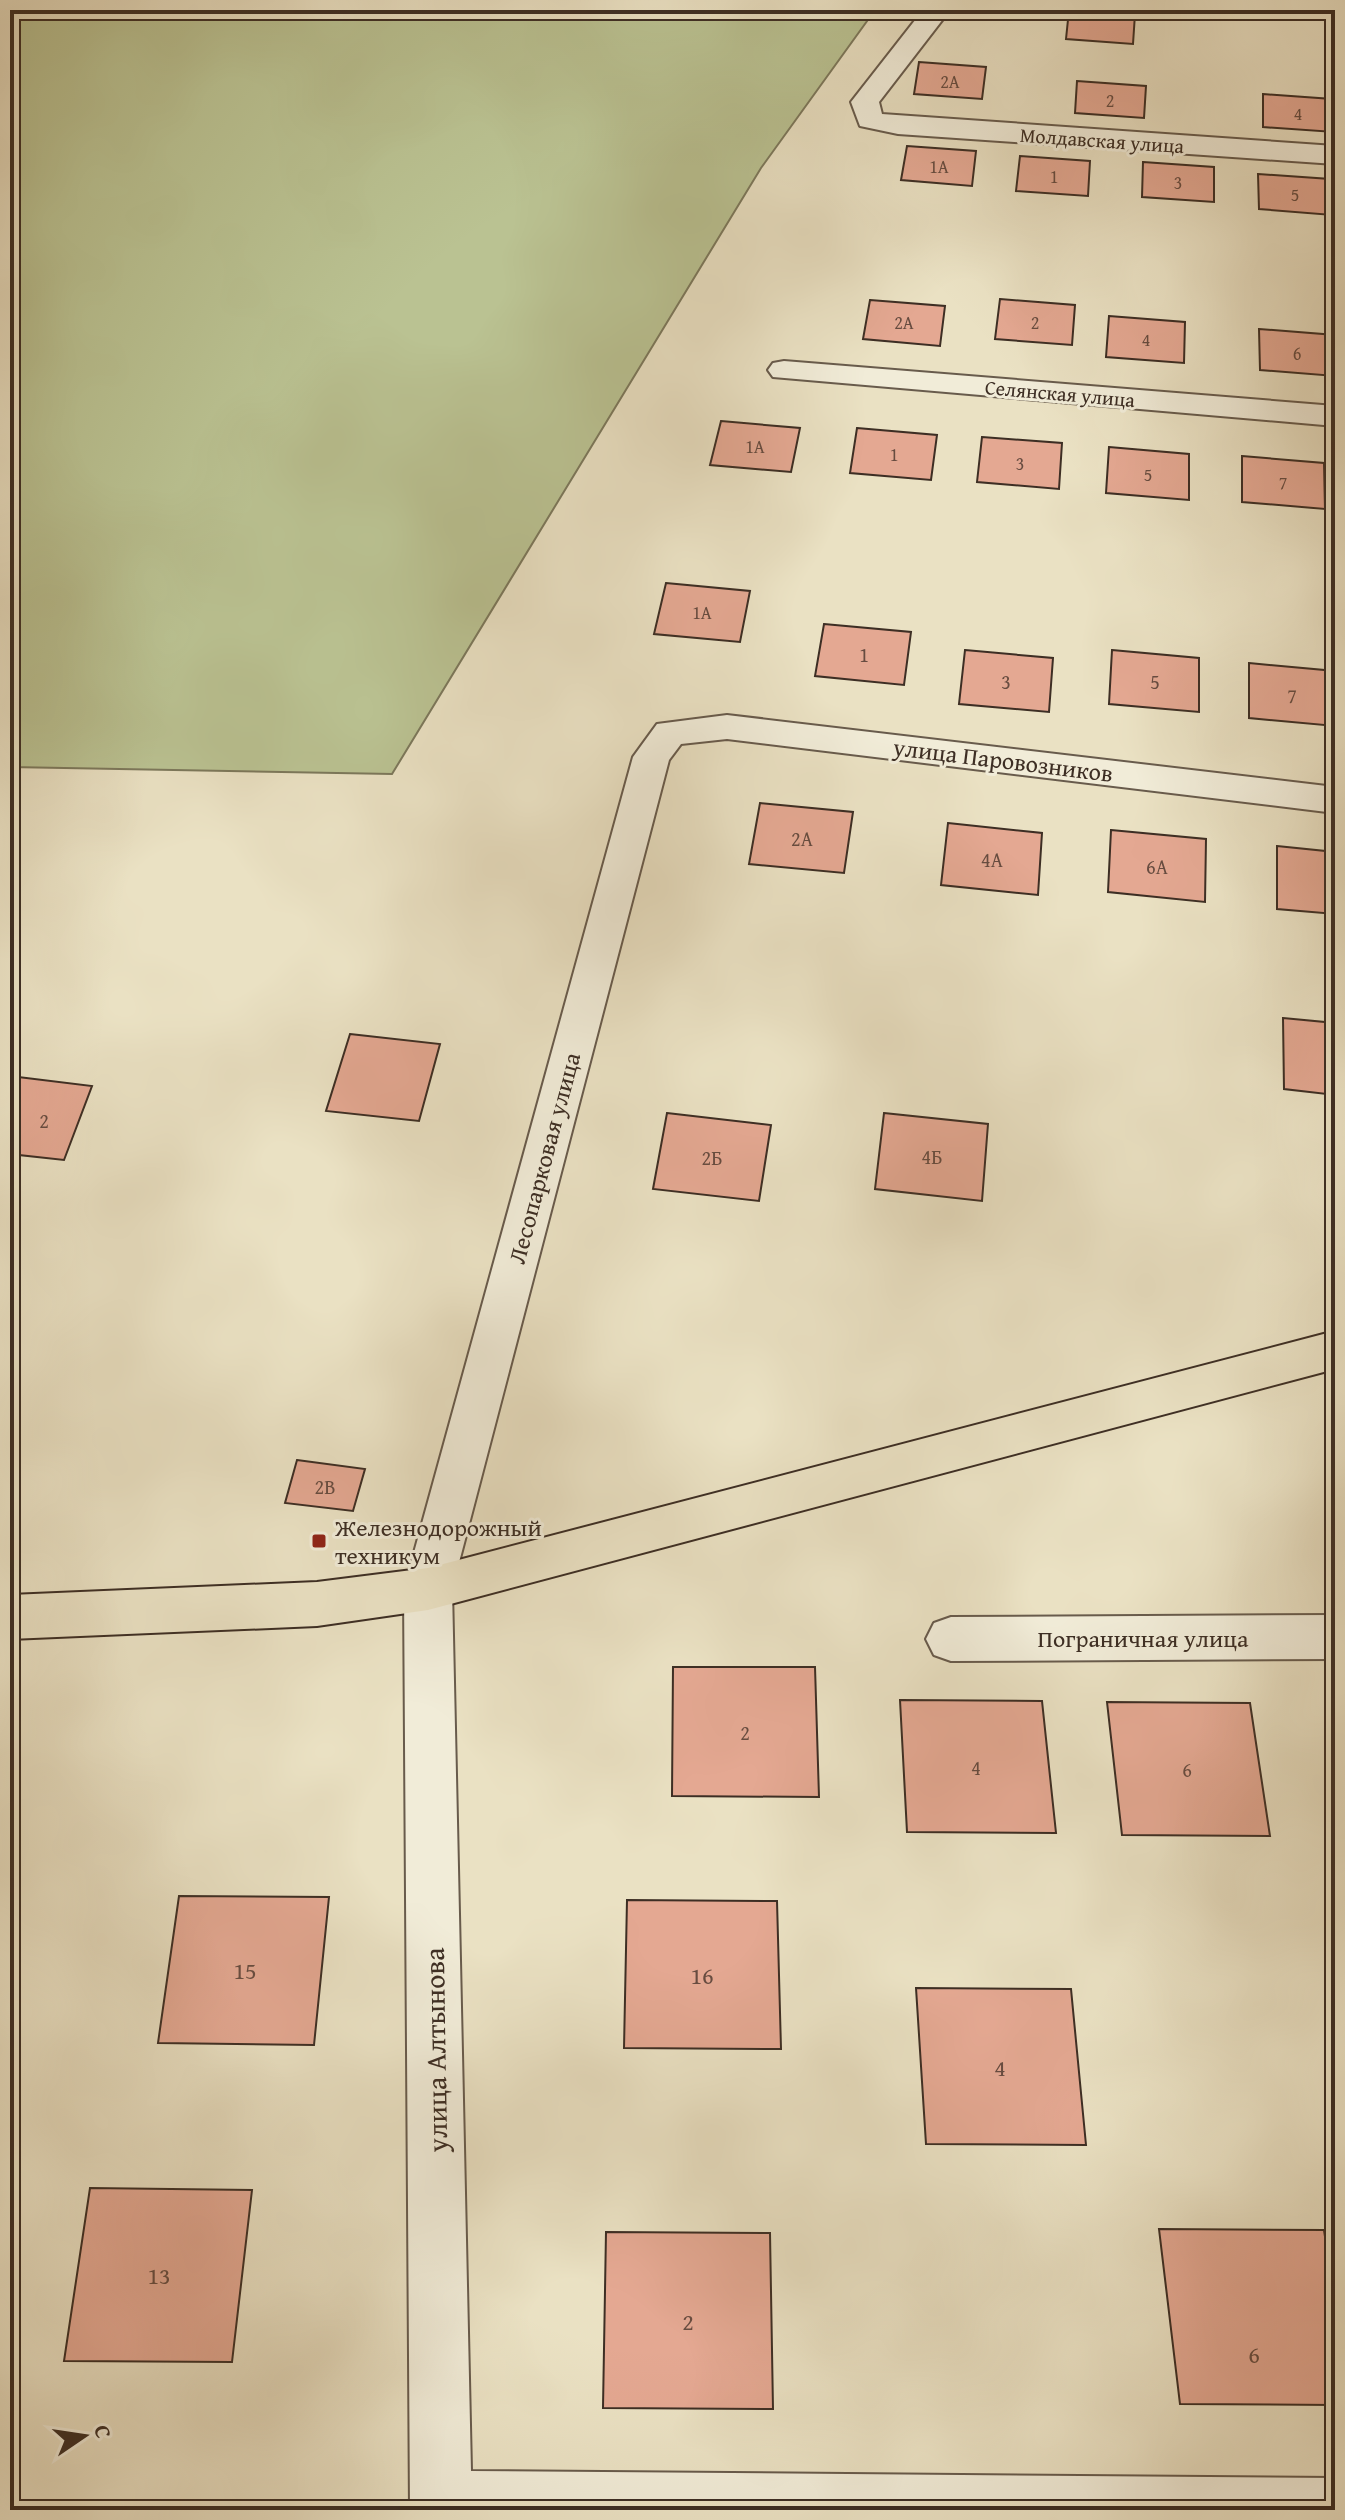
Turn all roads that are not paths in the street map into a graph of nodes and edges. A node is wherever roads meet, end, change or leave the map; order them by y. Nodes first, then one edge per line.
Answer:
1 (937, 10) edge
2 (1335, 155) edge
3 (784, 370) dead end
4 (1335, 416) edge
5 (670, 733) joint
6 (1335, 800) edge
7 (1335, 1350) edge
8 (428, 1589) junction
9 (10, 1617) edge
10 (1335, 1637) edge
11 (951, 1639) dead end
12 (441, 2506) edge
13 (1335, 2509) edge

1 - 2 street, Молдавская улица
3 - 4 street, Селянская улица
5 - 6 street, улица Паровозников
5 - 8 street, Лесопарковая улица
7 - 8 main road
8 - 9 main road
8 - 12 street, улица Алтынова
10 - 11 street, Пограничная улица
12 - 13 street

